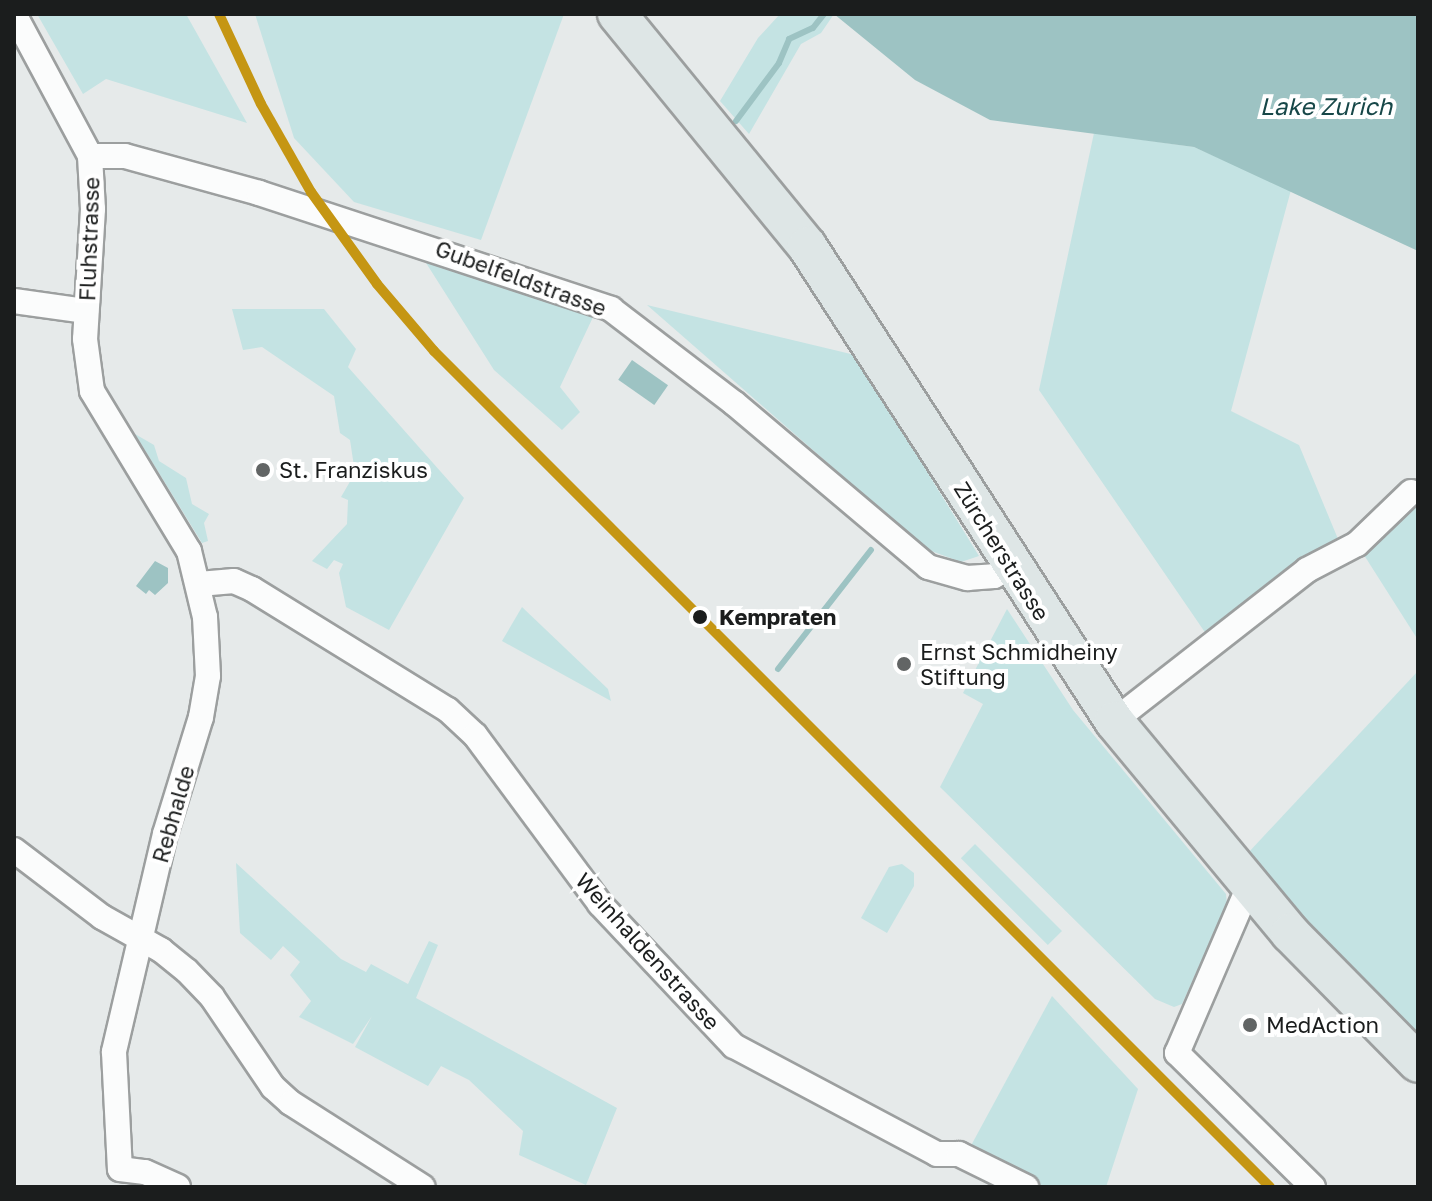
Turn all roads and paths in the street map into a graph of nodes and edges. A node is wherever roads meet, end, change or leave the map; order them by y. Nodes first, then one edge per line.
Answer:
1 (14, 14) edge
2 (617, 14) edge
3 (90, 156) junction
4 (14, 301) edge
5 (86, 311) junction
6 (85, 339) joint
7 (1411, 492) dead end
8 (1012, 566) junction
9 (199, 584) junction
10 (1114, 721) junction
11 (14, 850) edge
12 (1249, 886) junction
13 (142, 939) junction
14 (1418, 1063) edge
15 (178, 1187) edge
16 (423, 1187) edge
17 (1026, 1187) edge
18 (1313, 1187) edge

1 - 3 street, Fluhstrasse
2 - 8 main road, Zürcherstrasse
3 - 5 street, Fluhstrasse
3 - 8 street, Gubelfeldstrasse
4 - 5 street
5 - 6 street, Fluhstrasse
6 - 9 street, Rebhalde
7 - 10 street
8 - 10 main road, Zürcherstrasse
9 - 13 street, Rebhalde
9 - 17 street, Weinhaldenstrasse
10 - 12 main road, Zürcherstrasse
11 - 13 street
12 - 14 main road, Zürcherstrasse
12 - 18 street
13 - 15 street, Rebhalde
13 - 16 street

